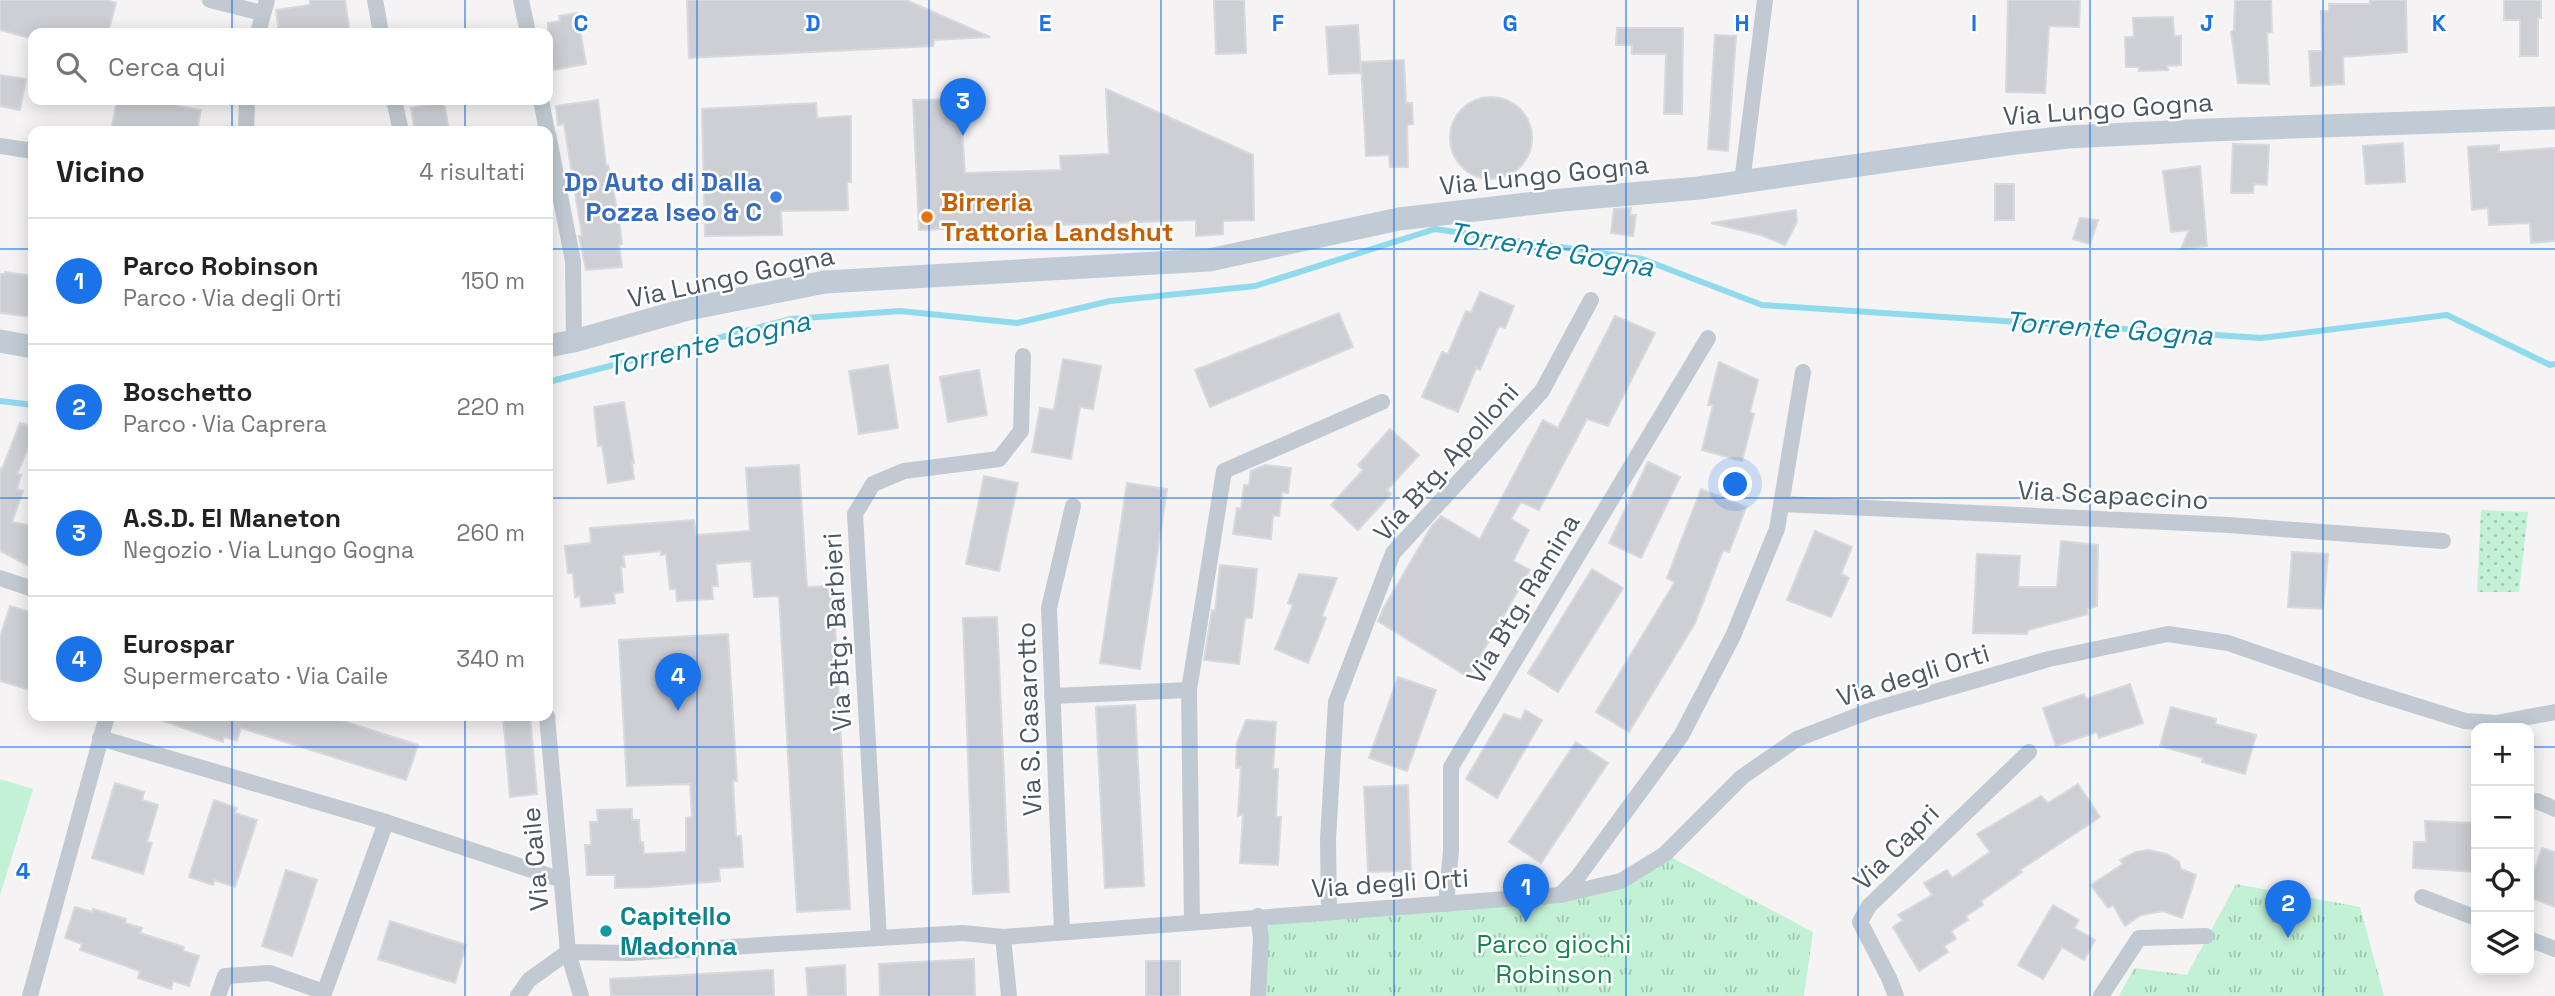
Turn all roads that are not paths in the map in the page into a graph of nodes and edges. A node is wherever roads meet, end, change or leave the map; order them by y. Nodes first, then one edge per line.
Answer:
1 (210, 0) edge
2 (375, 0) edge
3 (521, 0) edge
4 (1765, 0) edge
5 (265, 7) edge
6 (259, 28) edge
7 (380, 28) edge
8 (527, 28) edge
9 (247, 105) edge
10 (395, 105) edge
11 (542, 105) edge
12 (2555, 117) edge
13 (246, 126) edge
14 (400, 126) edge
15 (546, 126) edge
16 (0, 146) edge
17 (28, 150) edge
18 (553, 163) edge
19 (1742, 182) junction
20 (1591, 300) dead end
21 (1708, 338) dead end
22 (0, 341) edge
23 (574, 341) junction
24 (553, 345) edge
25 (28, 346) edge
26 (1023, 355) dead end
27 (1803, 372) dead end
28 (1382, 402) dead end
29 (1782, 505) junction
30 (1073, 506) dead end
31 (2443, 541) dead end
32 (0, 578) edge
33 (28, 587) edge
34 (1189, 690) junction
35 (1052, 696) junction
36 (2555, 712) edge
37 (105, 721) edge
38 (547, 721) edge
39 (100, 738) junction
40 (2029, 752) dead end
41 (2537, 801) dead end
42 (2555, 808) edge
43 (386, 822) junction
44 (562, 880) junction
45 (1560, 895) junction
46 (2422, 897) dead end
47 (1446, 904) junction
48 (1329, 912) junction
49 (1258, 916) junction
50 (2471, 916) edge
51 (1192, 922) junction
52 (1062, 932) junction
53 (2206, 936) dead end
54 (1003, 937) junction
55 (879, 939) junction
56 (2534, 941) edge
57 (2555, 949) edge
58 (568, 952) junction
59 (323, 994) edge
60 (30, 996) edge
61 (218, 996) edge
62 (517, 996) edge
63 (581, 996) edge
64 (1009, 996) edge
65 (1258, 996) edge
66 (1896, 996) edge
67 (2101, 996) edge

1 - 5 street
2 - 7 street
3 - 8 street
4 - 19 street
5 - 6 street
9 - 13 street
10 - 14 street
11 - 15 street
12 - 19 street, Via Lungo Gogna
16 - 17 street
18 - 23 street
19 - 23 street, Via Lungo Gogna
20 - 48 street, Via Btg. Apolloni
21 - 47 street, Via Btg. Ramina
22 - 25 street
23 - 24 street, Via Lungo Gogna
26 - 55 street, Via Btg. Barbieri
27 - 29 street
28 - 34 street
29 - 31 street, Via Scapaccino
29 - 45 street
30 - 35 street, Via S. Casarotto
32 - 33 street
34 - 35 street
34 - 51 street
35 - 52 street, Via S. Casarotto
36 - 45 street, Via degli Orti
37 - 39 street
38 - 44 street, Via Caile
39 - 43 street
39 - 60 street
40 - 66 street, Via Capri
41 - 42 street
43 - 44 street
43 - 59 street
44 - 58 street, Via Caile
45 - 47 street, Via degli Orti
46 - 50 street
47 - 48 street, Via degli Orti
48 - 49 street, Via degli Orti
49 - 51 street, Via degli Orti
49 - 65 street
51 - 52 street, Via degli Orti
52 - 54 street, Via degli Orti
53 - 67 street
54 - 55 street, Via degli Orti
54 - 64 street
55 - 58 street, Via degli Orti
56 - 57 street
58 - 62 street
58 - 63 street, Via Caile
59 - 61 street

